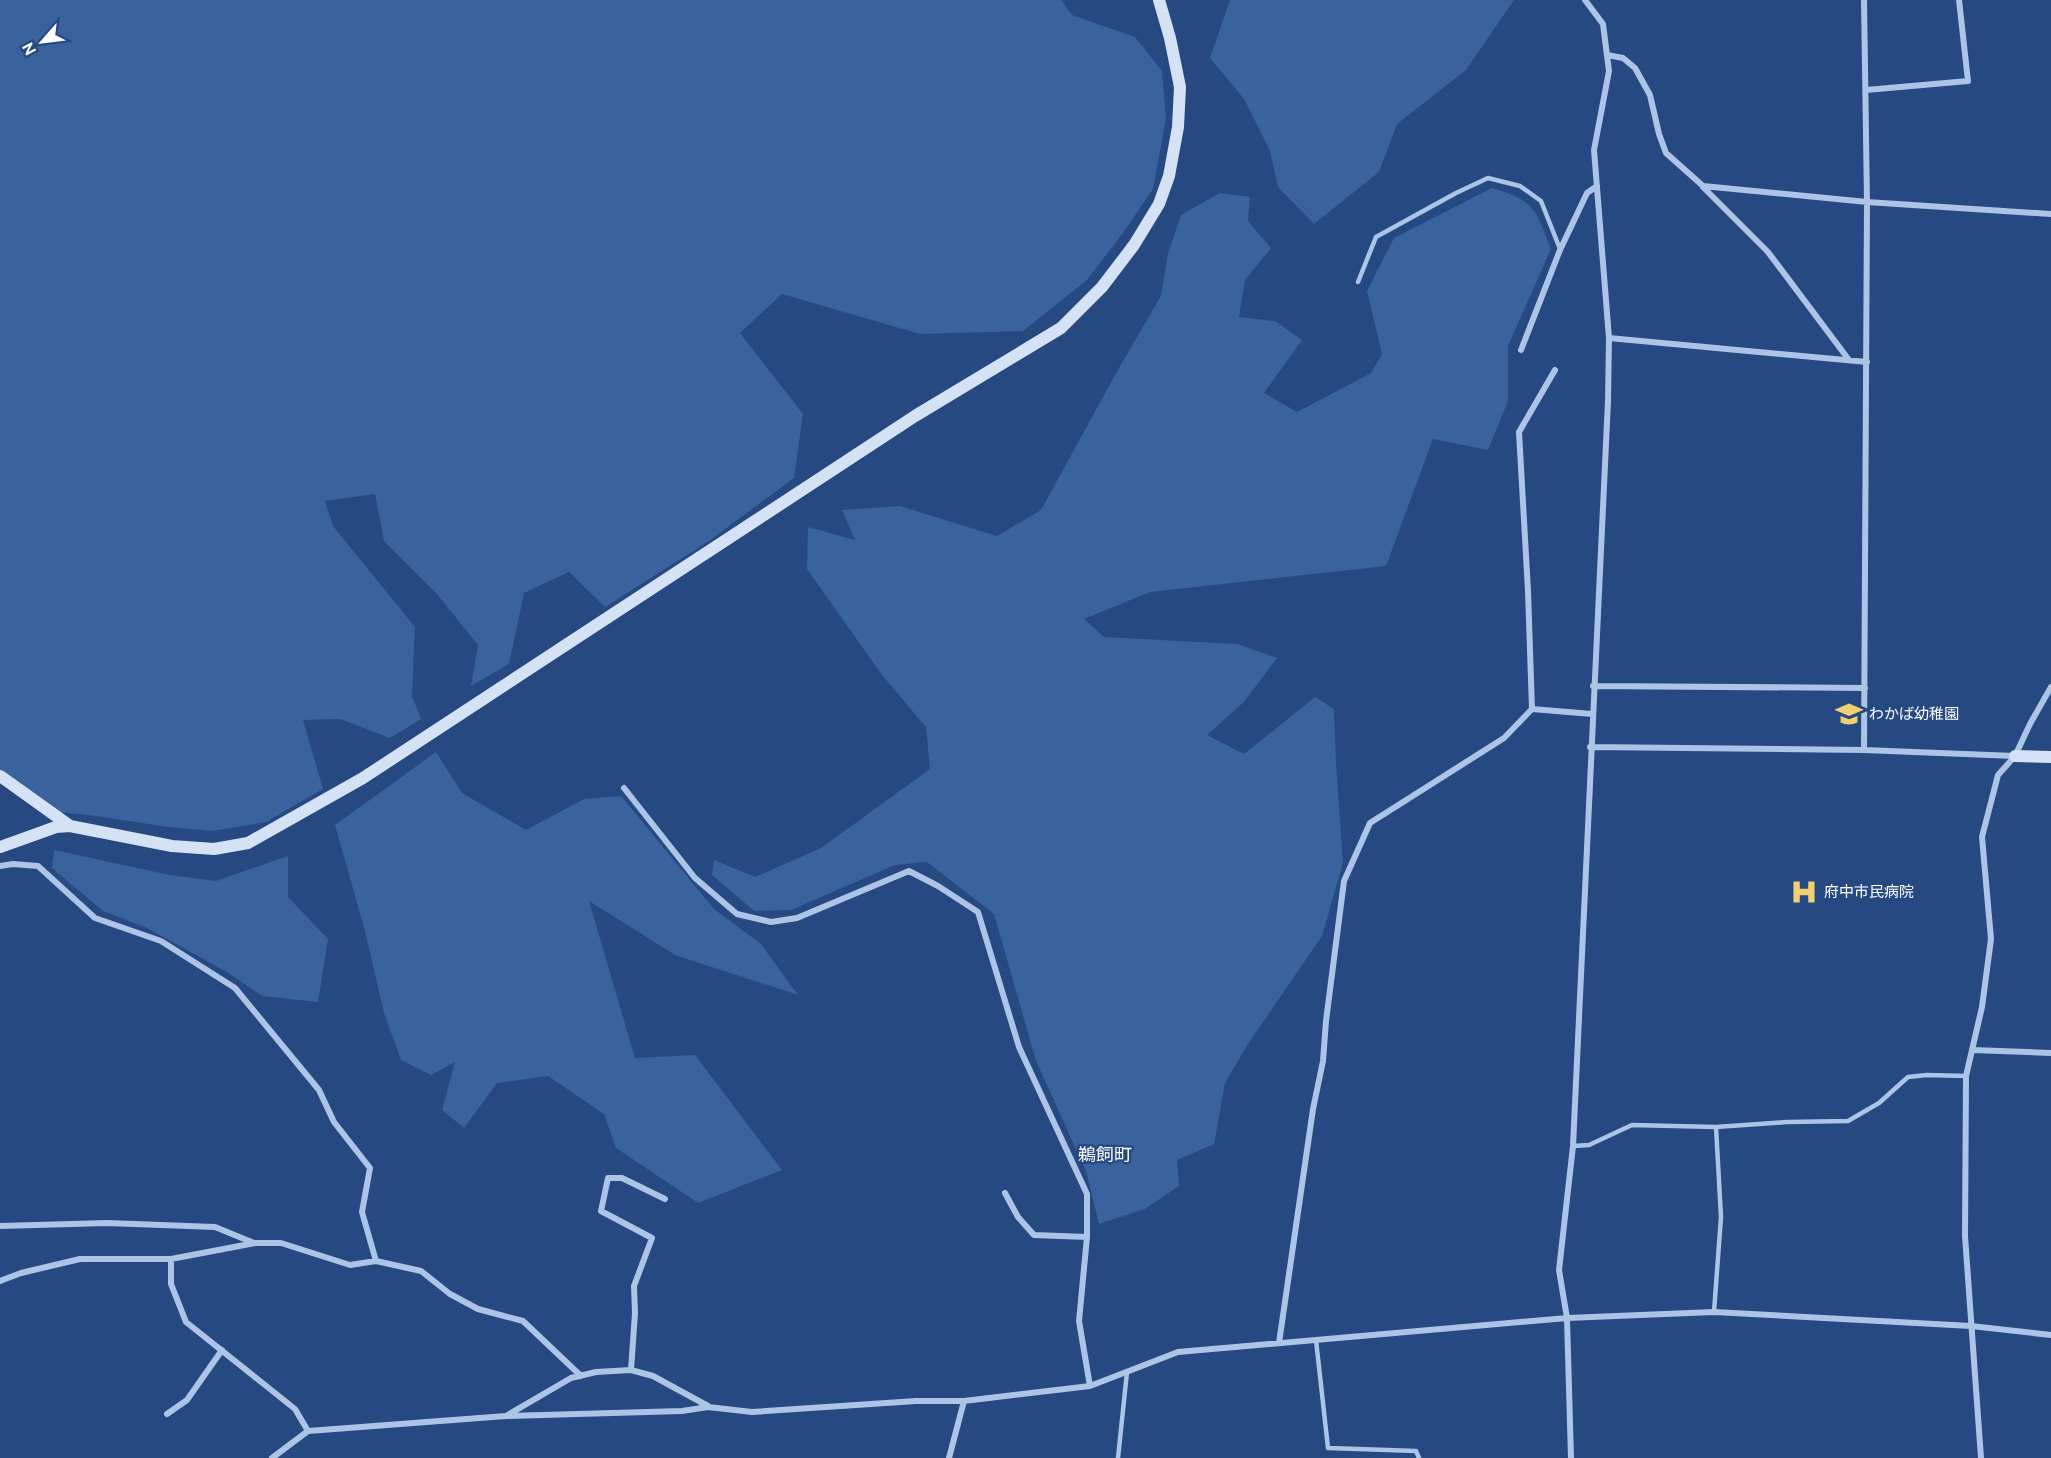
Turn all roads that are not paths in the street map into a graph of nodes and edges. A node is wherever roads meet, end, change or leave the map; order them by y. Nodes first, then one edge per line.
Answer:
1 (1159, 0) edge
2 (1585, 0) edge
3 (1864, 0) edge
4 (1959, 0) edge
5 (1607, 54) junction
6 (1866, 90) junction
7 (1597, 186) junction
8 (1703, 186) junction
9 (1867, 202) junction
10 (2051, 214) edge
11 (1560, 250) junction
12 (1358, 282) dead end
13 (1608, 339) junction
14 (1521, 350) dead end
15 (1849, 360) junction
16 (1867, 362) junction
17 (1555, 370) dead end
18 (1593, 686) junction
19 (2051, 687) edge
20 (1865, 688) junction
21 (1532, 709) junction
22 (1592, 714) junction
23 (1590, 747) junction
24 (1864, 750) junction
25 (2015, 756) junction
26 (2051, 757) edge
27 (0, 777) edge
28 (624, 788) dead end
29 (69, 826) junction
30 (0, 847) edge
31 (0, 866) edge
32 (1972, 1050) junction
33 (2051, 1053) edge
34 (1966, 1076) junction
35 (1716, 1127) junction
36 (1573, 1146) junction
37 (1005, 1193) dead end
38 (665, 1199) dead end
39 (0, 1226) edge
40 (1087, 1237) junction
41 (255, 1244) junction
42 (171, 1259) junction
43 (376, 1261) junction
44 (0, 1281) edge
45 (1714, 1312) junction
46 (1567, 1318) junction
47 (1971, 1326) junction
48 (2051, 1335) edge
49 (1316, 1340) junction
50 (1279, 1342) junction
51 (222, 1350) junction
52 (631, 1370) junction
53 (1127, 1372) junction
54 (581, 1376) junction
55 (1090, 1386) junction
56 (964, 1401) junction
57 (708, 1407) junction
58 (167, 1413) dead end
59 (506, 1416) junction
60 (308, 1431) junction
61 (272, 1458) edge
62 (949, 1458) edge
63 (1118, 1458) edge
64 (1419, 1458) edge
65 (1571, 1458) edge
66 (1981, 1458) edge

1 - 29 street
2 - 5 street
3 - 6 street
4 - 6 street
5 - 7 street
5 - 8 street
6 - 9 street
7 - 11 street
7 - 13 street
8 - 9 street
8 - 15 street
9 - 10 street
9 - 16 street
11 - 12 lane
11 - 14 street
13 - 15 street
13 - 18 street
15 - 16 street
16 - 20 street
17 - 21 street
18 - 20 street
18 - 22 street
19 - 25 street
20 - 24 street
21 - 22 street
21 - 50 street
22 - 23 street
23 - 24 street
23 - 36 street
24 - 25 street
25 - 26 street
25 - 32 street
27 - 29 street
28 - 40 street
29 - 30 street
31 - 43 street
32 - 33 street
32 - 34 street
34 - 35 lane
34 - 47 street
35 - 36 lane
35 - 45 lane
36 - 46 street
37 - 40 street
38 - 52 street
39 - 41 street
40 - 55 street
41 - 42 street
41 - 43 street
42 - 44 street
42 - 51 street
43 - 54 street
45 - 46 street
45 - 47 street
46 - 49 street
46 - 65 street
47 - 48 street
47 - 66 street
49 - 50 street
49 - 64 lane
50 - 53 street
51 - 58 street
51 - 60 street
52 - 54 street
52 - 57 street
53 - 55 street
53 - 63 lane
54 - 59 street
55 - 56 street
56 - 57 street
56 - 62 street
57 - 59 street
59 - 60 street
60 - 61 street

